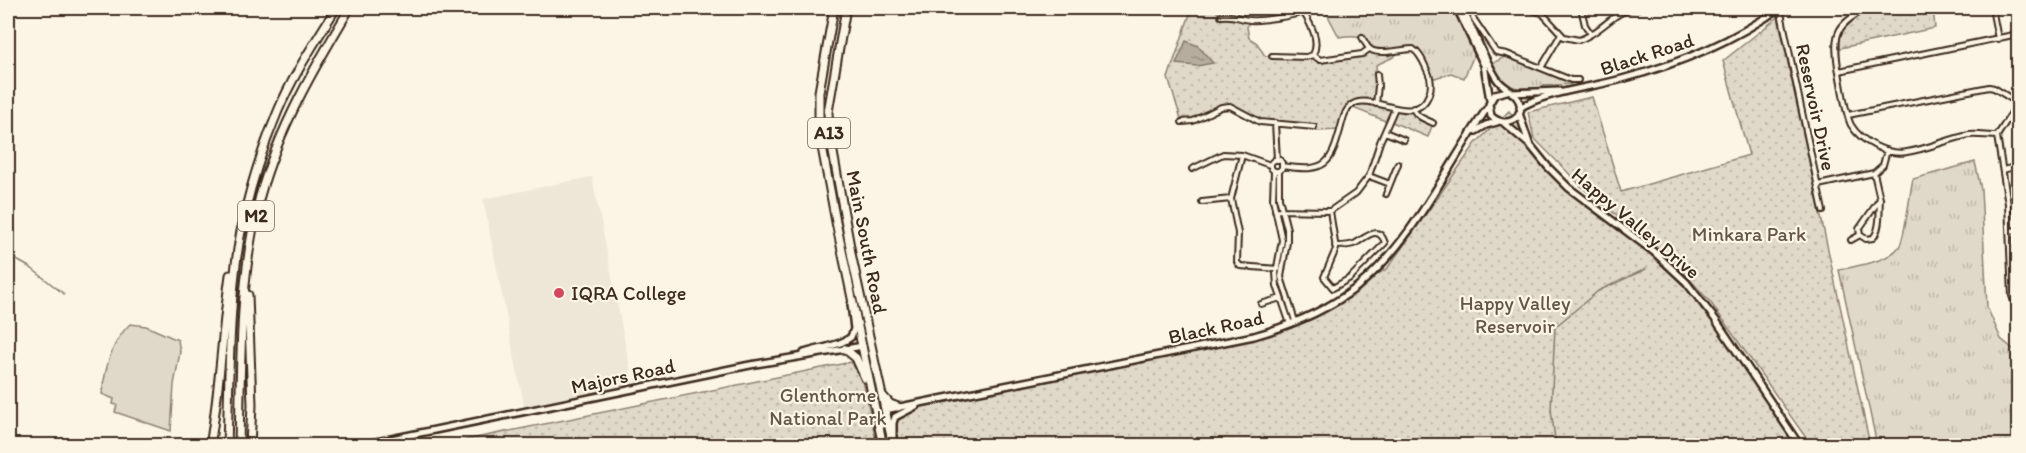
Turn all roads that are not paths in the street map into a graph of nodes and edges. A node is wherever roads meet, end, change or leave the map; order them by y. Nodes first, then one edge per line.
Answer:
1 (336, 8) edge
2 (350, 8) edge
3 (834, 8) edge
4 (846, 8) edge
5 (1458, 8) edge
6 (1462, 8) edge
7 (1525, 8) edge
8 (1581, 8) edge
9 (1629, 8) edge
10 (1638, 8) edge
11 (1780, 8) edge
12 (1867, 8) edge
13 (1992, 8) edge
14 (1303, 10) edge
15 (1221, 16) dead end
16 (1473, 18) dead end
17 (1561, 34) junction
18 (1591, 34) junction
19 (2019, 34) edge
20 (1362, 37) dead end
21 (1998, 39) junction
22 (1369, 49) junction
23 (1313, 55) junction
24 (1272, 56) dead end
25 (1541, 68) junction
26 (1839, 71) junction
27 (1377, 74) dead end
28 (1578, 80) dead end
29 (1585, 88) junction
30 (1510, 92) junction
31 (1490, 100) junction
32 (2019, 103) edge
33 (1376, 104) junction
34 (1488, 107) junction
35 (1395, 108) junction
36 (1413, 108) junction
37 (1520, 111) junction
38 (1848, 115) junction
39 (1182, 122) dead end
40 (1502, 122) junction
41 (1275, 123) junction
42 (1433, 123) dead end
43 (1314, 127) dead end
44 (829, 130) junction
45 (1385, 132) junction
46 (1471, 134) junction
47 (1997, 136) junction
48 (1404, 140) dead end
49 (1531, 146) junction
50 (1887, 150) junction
51 (1242, 155) junction
52 (1277, 160) junction
53 (1398, 164) dead end
54 (1270, 165) junction
55 (1282, 166) junction
56 (2019, 166) edge
57 (1192, 168) dead end
58 (2003, 170) junction
59 (1276, 171) junction
60 (1874, 173) junction
61 (826, 175) junction
62 (1369, 176) junction
63 (1390, 184) junction
64 (1818, 185) junction
65 (1386, 194) dead end
66 (1231, 199) junction
67 (1880, 199) junction
68 (1202, 202) dead end
69 (1281, 209) junction
70 (1275, 210) junction
71 (1330, 211) junction
72 (1823, 212) dead end
73 (2019, 230) edge
74 (2009, 231) junction
75 (1860, 235) junction
76 (1851, 240) dead end
77 (1335, 246) junction
78 (238, 249) junction
79 (247, 265) junction
80 (1279, 269) junction
81 (851, 294) junction
82 (1281, 298) junction
83 (1261, 304) dead end
84 (2019, 313) edge
85 (1292, 322) junction
86 (871, 345) junction
87 (862, 346) junction
88 (845, 349) junction
89 (792, 358) junction
90 (882, 394) junction
91 (873, 399) junction
92 (923, 403) junction
93 (898, 407) junction
94 (885, 410) junction
95 (876, 412) junction
96 (382, 441) junction
97 (251, 445) edge
98 (210, 446) edge
99 (227, 446) edge
100 (239, 446) edge
101 (357, 446) edge
102 (372, 446) edge
103 (883, 446) edge
104 (893, 446) edge
105 (1800, 446) edge

1 - 78 highway, M2
2 - 79 highway, M2
3 - 61 highway, Main South Road / A13
4 - 44 highway, Main South Road / A13
5 - 31 main road
6 - 30 main road
7 - 17 street
8 - 18 street
9 - 10 street
9 - 18 street
11 - 29 main road, Black Road
11 - 64 street, Reservoir Drive
12 - 26 street
13 - 21 street
14 - 15 street
14 - 23 street
16 - 25 street
17 - 18 street
17 - 25 street
19 - 21 street
20 - 22 street
21 - 26 street
22 - 23 street
22 - 36 street
23 - 24 street
25 - 28 street
26 - 38 street
27 - 33 street
29 - 30 main road, Black Road
29 - 37 main road, Black Road
30 - 31 main road
30 - 37 main road
31 - 34 main road
32 - 38 street
32 - 47 street
33 - 35 street
33 - 55 street
34 - 40 main road
34 - 46 main road, Black Road
35 - 36 street
35 - 45 street
36 - 42 street
37 - 40 main road
37 - 49 main road, Happy Valley Drive
38 - 50 street
39 - 41 street
40 - 46 main road
40 - 49 main road, Happy Valley Drive
41 - 43 street
41 - 52 street
44 - 61 highway
44 - 86 highway, Main South Road / A13
45 - 48 street
45 - 62 street
46 - 85 main road, Black Road
47 - 50 street
47 - 58 street
49 - 105 main road, Happy Valley Drive
50 - 60 street
51 - 54 street
51 - 57 street
51 - 66 street
52 - 54 street
52 - 55 street
53 - 63 street
54 - 59 street
55 - 59 street
56 - 58 street
58 - 74 street
59 - 69 street
59 - 70 street
60 - 64 street
60 - 67 street
61 - 81 highway, Main South Road / A13
62 - 63 street
62 - 71 street
63 - 65 street
64 - 72 street, Reservoir Drive
66 - 68 street
66 - 80 street
67 - 75 street
67 - 75 street
69 - 70 street
69 - 71 street
69 - 80 street
70 - 80 street
71 - 77 street
73 - 74 street
74 - 84 street
75 - 76 street
77 - 77 street
78 - 98 highway
78 - 99 highway, M2
79 - 97 highway
79 - 100 highway, M2
80 - 82 street
80 - 85 street
81 - 87 highway, Main South Road / A13
81 - 89 main road, A13
82 - 83 street
82 - 85 street
85 - 92 main road, Black Road
86 - 87 main road, Majors Road
86 - 90 highway, Main South Road / A13
87 - 88 main road, Majors Road
87 - 91 highway, Main South Road / A13
88 - 89 main road, Majors Road
88 - 91 highway, A13
89 - 96 main road, Majors Road
90 - 93 highway
90 - 94 highway, Main South Road / A13
91 - 95 highway, Main South Road / A13
92 - 93 main road, Black Road
92 - 104 main road, A13
93 - 94 main road, Black Road
94 - 95 highway
94 - 104 highway, Main South Road / A13
95 - 103 highway, Main South Road / A13
96 - 101 main road, Majors Road
96 - 102 main road, Majors Road

